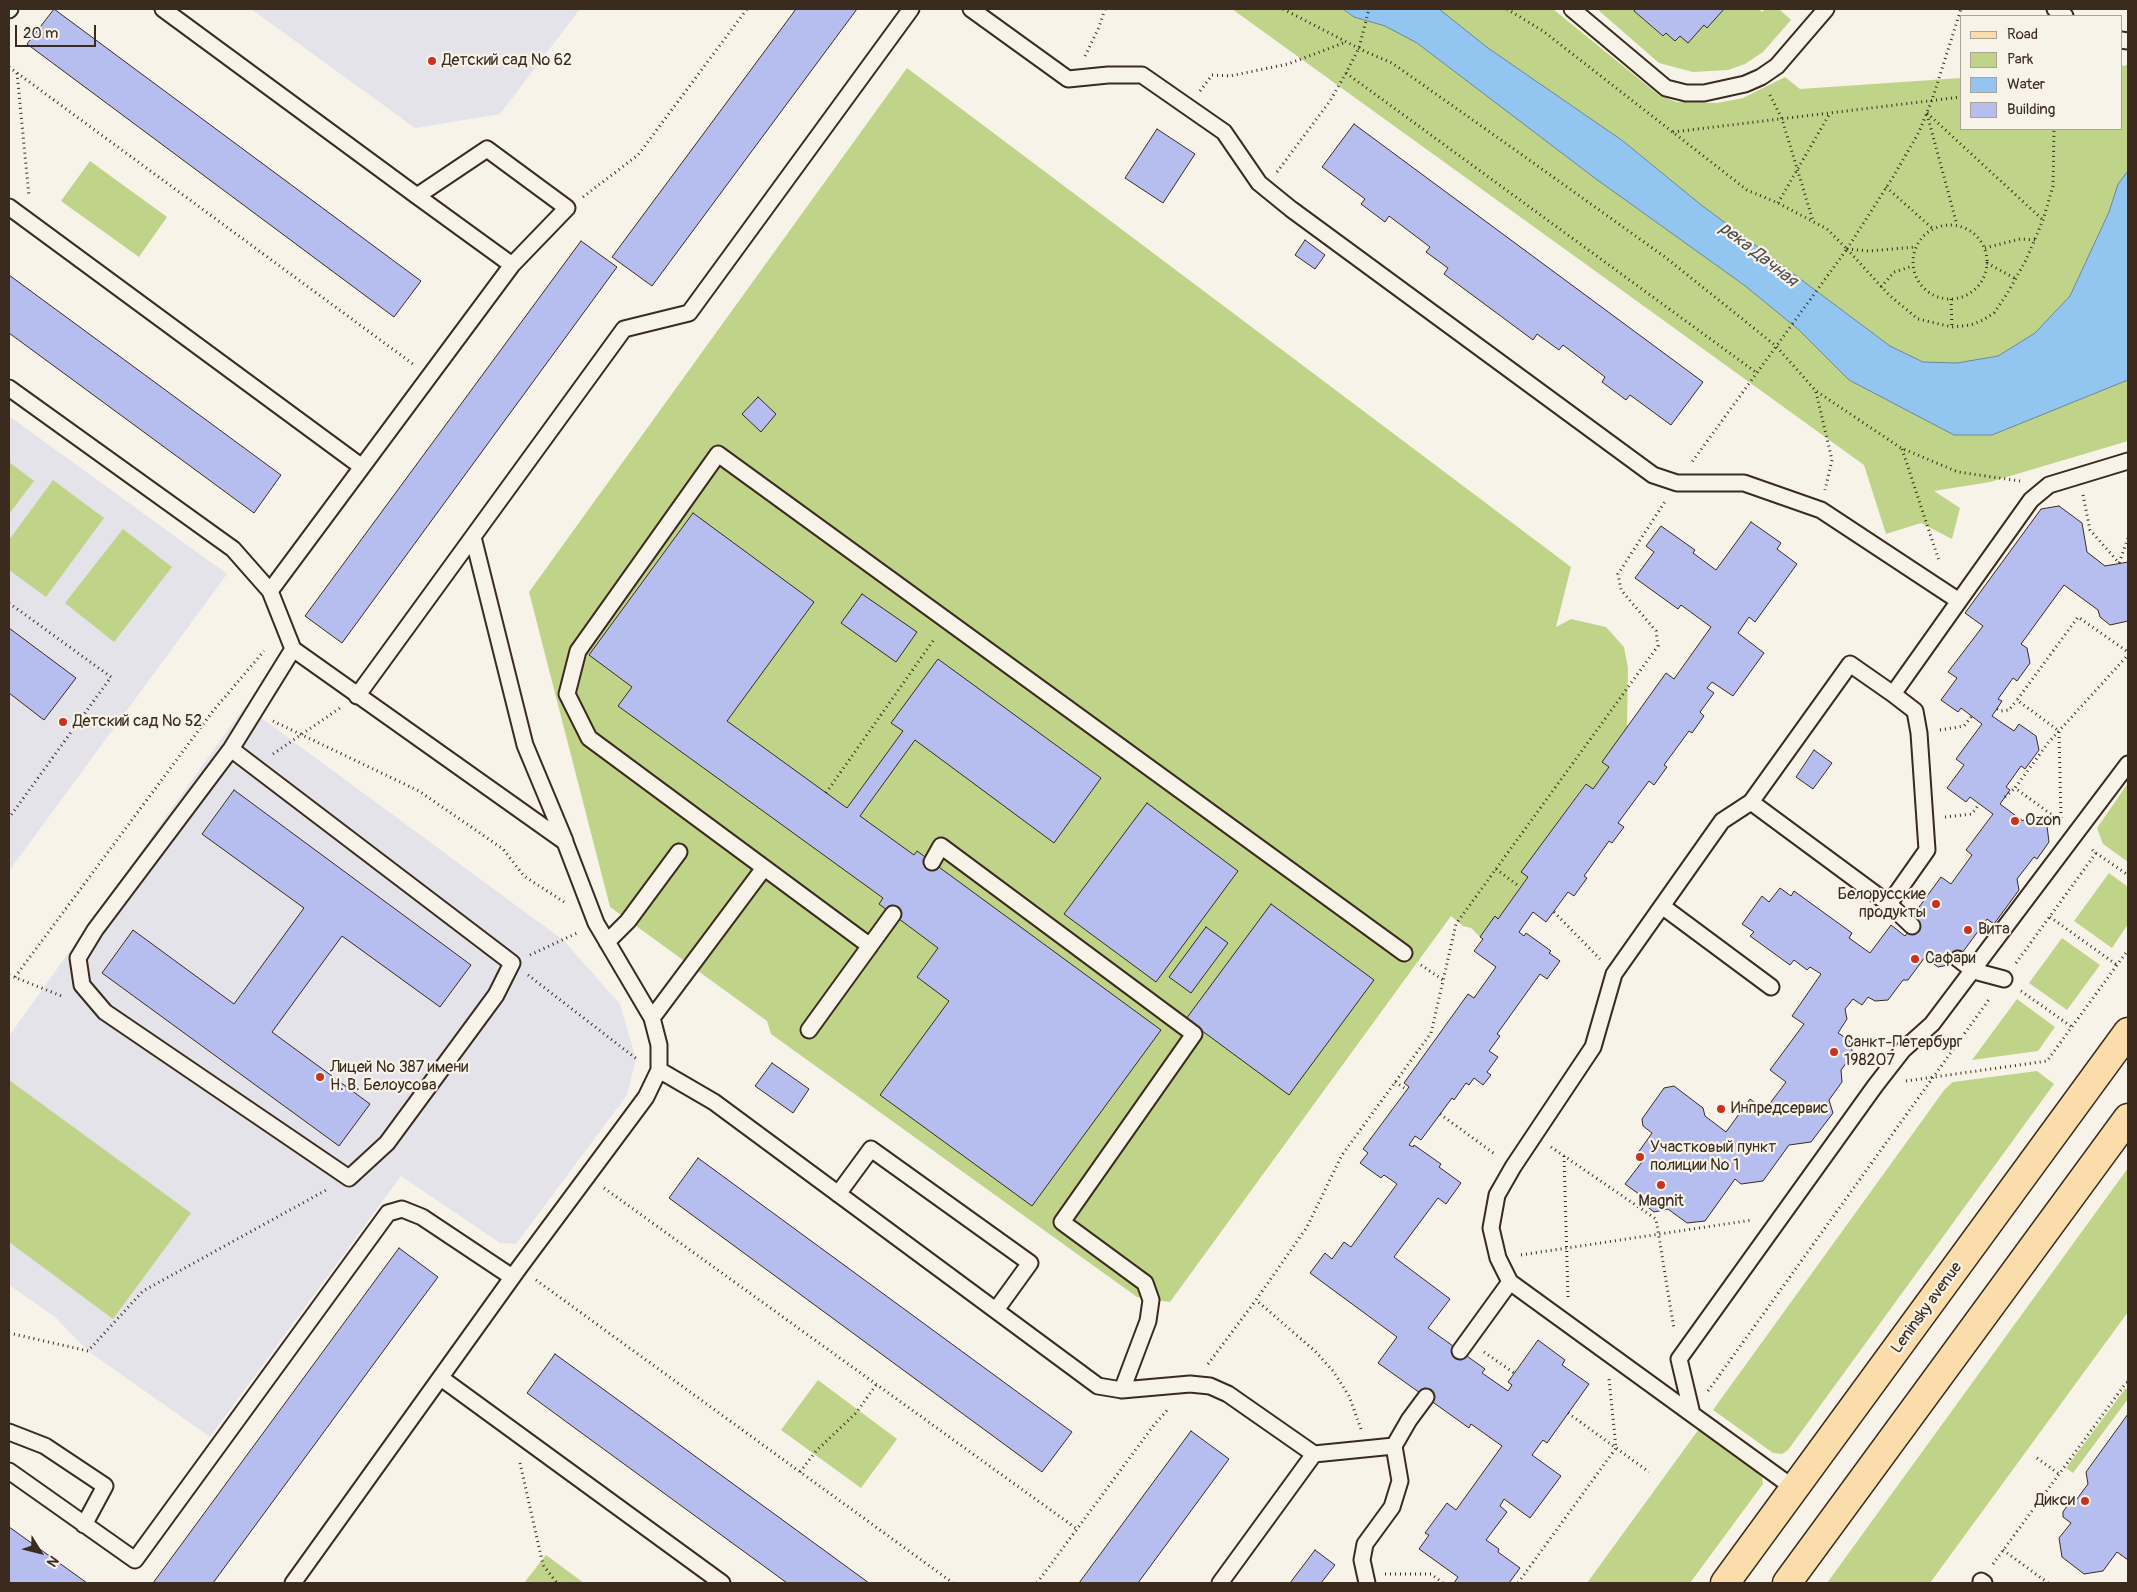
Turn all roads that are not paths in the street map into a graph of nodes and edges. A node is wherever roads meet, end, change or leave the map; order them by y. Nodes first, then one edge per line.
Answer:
1 (163, 9) edge
2 (911, 9) edge
3 (970, 9) edge
4 (1572, 9) edge
5 (1826, 9) edge
6 (417, 196) junction
7 (9, 207) edge
8 (512, 265) junction
9 (9, 388) edge
10 (2128, 461) edge
11 (362, 467) junction
12 (473, 537) junction
13 (270, 591) junction
14 (1954, 598) junction
15 (293, 650) junction
16 (1893, 694) junction
17 (357, 696) junction
18 (231, 749) junction
19 (2128, 764) edge
20 (1751, 802) junction
21 (565, 842) junction
22 (678, 852) dead end
23 (932, 862) dead end
24 (764, 868) junction
25 (1889, 904) junction
26 (1662, 906) junction
27 (893, 914) dead end
28 (1912, 926) dead end
29 (607, 942) junction
30 (870, 946) junction
31 (1404, 953) road end
32 (1958, 959) dead end
33 (1974, 971) junction
34 (2004, 979) road end
35 (1771, 987) dead end
36 (652, 1018) junction
37 (809, 1030) dead end
38 (2128, 1032) edge
39 (659, 1070) junction
40 (2128, 1118) edge
41 (838, 1194) junction
42 (516, 1273) junction
43 (1510, 1282) junction
44 (996, 1310) junction
45 (1464, 1345) road end
46 (441, 1378) junction
47 (1122, 1390) junction
48 (1426, 1397) dead end
49 (1692, 1414) junction
50 (9, 1432) edge
51 (1394, 1446) junction
52 (1314, 1454) junction
53 (9, 1471) edge
54 (1795, 1489) junction
55 (84, 1525) junction
56 (1366, 1578) edge
57 (293, 1583) edge
58 (722, 1583) edge
59 (1220, 1583) edge
60 (1726, 1583) edge
61 (1787, 1583) edge

1 - 6 lane
2 - 12 lane
3 - 14 lane
4 - 5 lane
6 - 8 lane
6 - 8 lane
7 - 11 lane
8 - 11 lane
9 - 13 lane
10 - 14 lane
11 - 13 lane
12 - 17 lane
12 - 21 lane
13 - 15 lane
14 - 16 lane
15 - 17 lane
15 - 18 lane
16 - 20 lane
16 - 25 lane
17 - 21 lane
18 - 18 lane
19 - 33 lane
20 - 25 lane
20 - 26 lane
21 - 29 lane
22 - 29 lane
23 - 47 lane
24 - 30 lane
24 - 31 lane
24 - 36 lane
25 - 28 lane
26 - 35 lane
26 - 43 lane
27 - 30 lane
29 - 36 lane
30 - 37 lane
32 - 33 lane
33 - 34 lane
33 - 49 lane
36 - 39 lane
38 - 54 main road, Leninsky avenue
39 - 41 lane
39 - 42 lane
40 - 61 main road
41 - 44 lane
41 - 44 lane
42 - 46 lane
42 - 55 lane
43 - 45 lane
43 - 49 lane
44 - 47 lane
46 - 57 lane
46 - 58 lane
47 - 52 lane
48 - 51 lane
49 - 54 lane
50 - 55 lane
51 - 52 lane
51 - 56 lane
52 - 59 lane
53 - 55 lane
54 - 60 main road, Leninsky avenue

